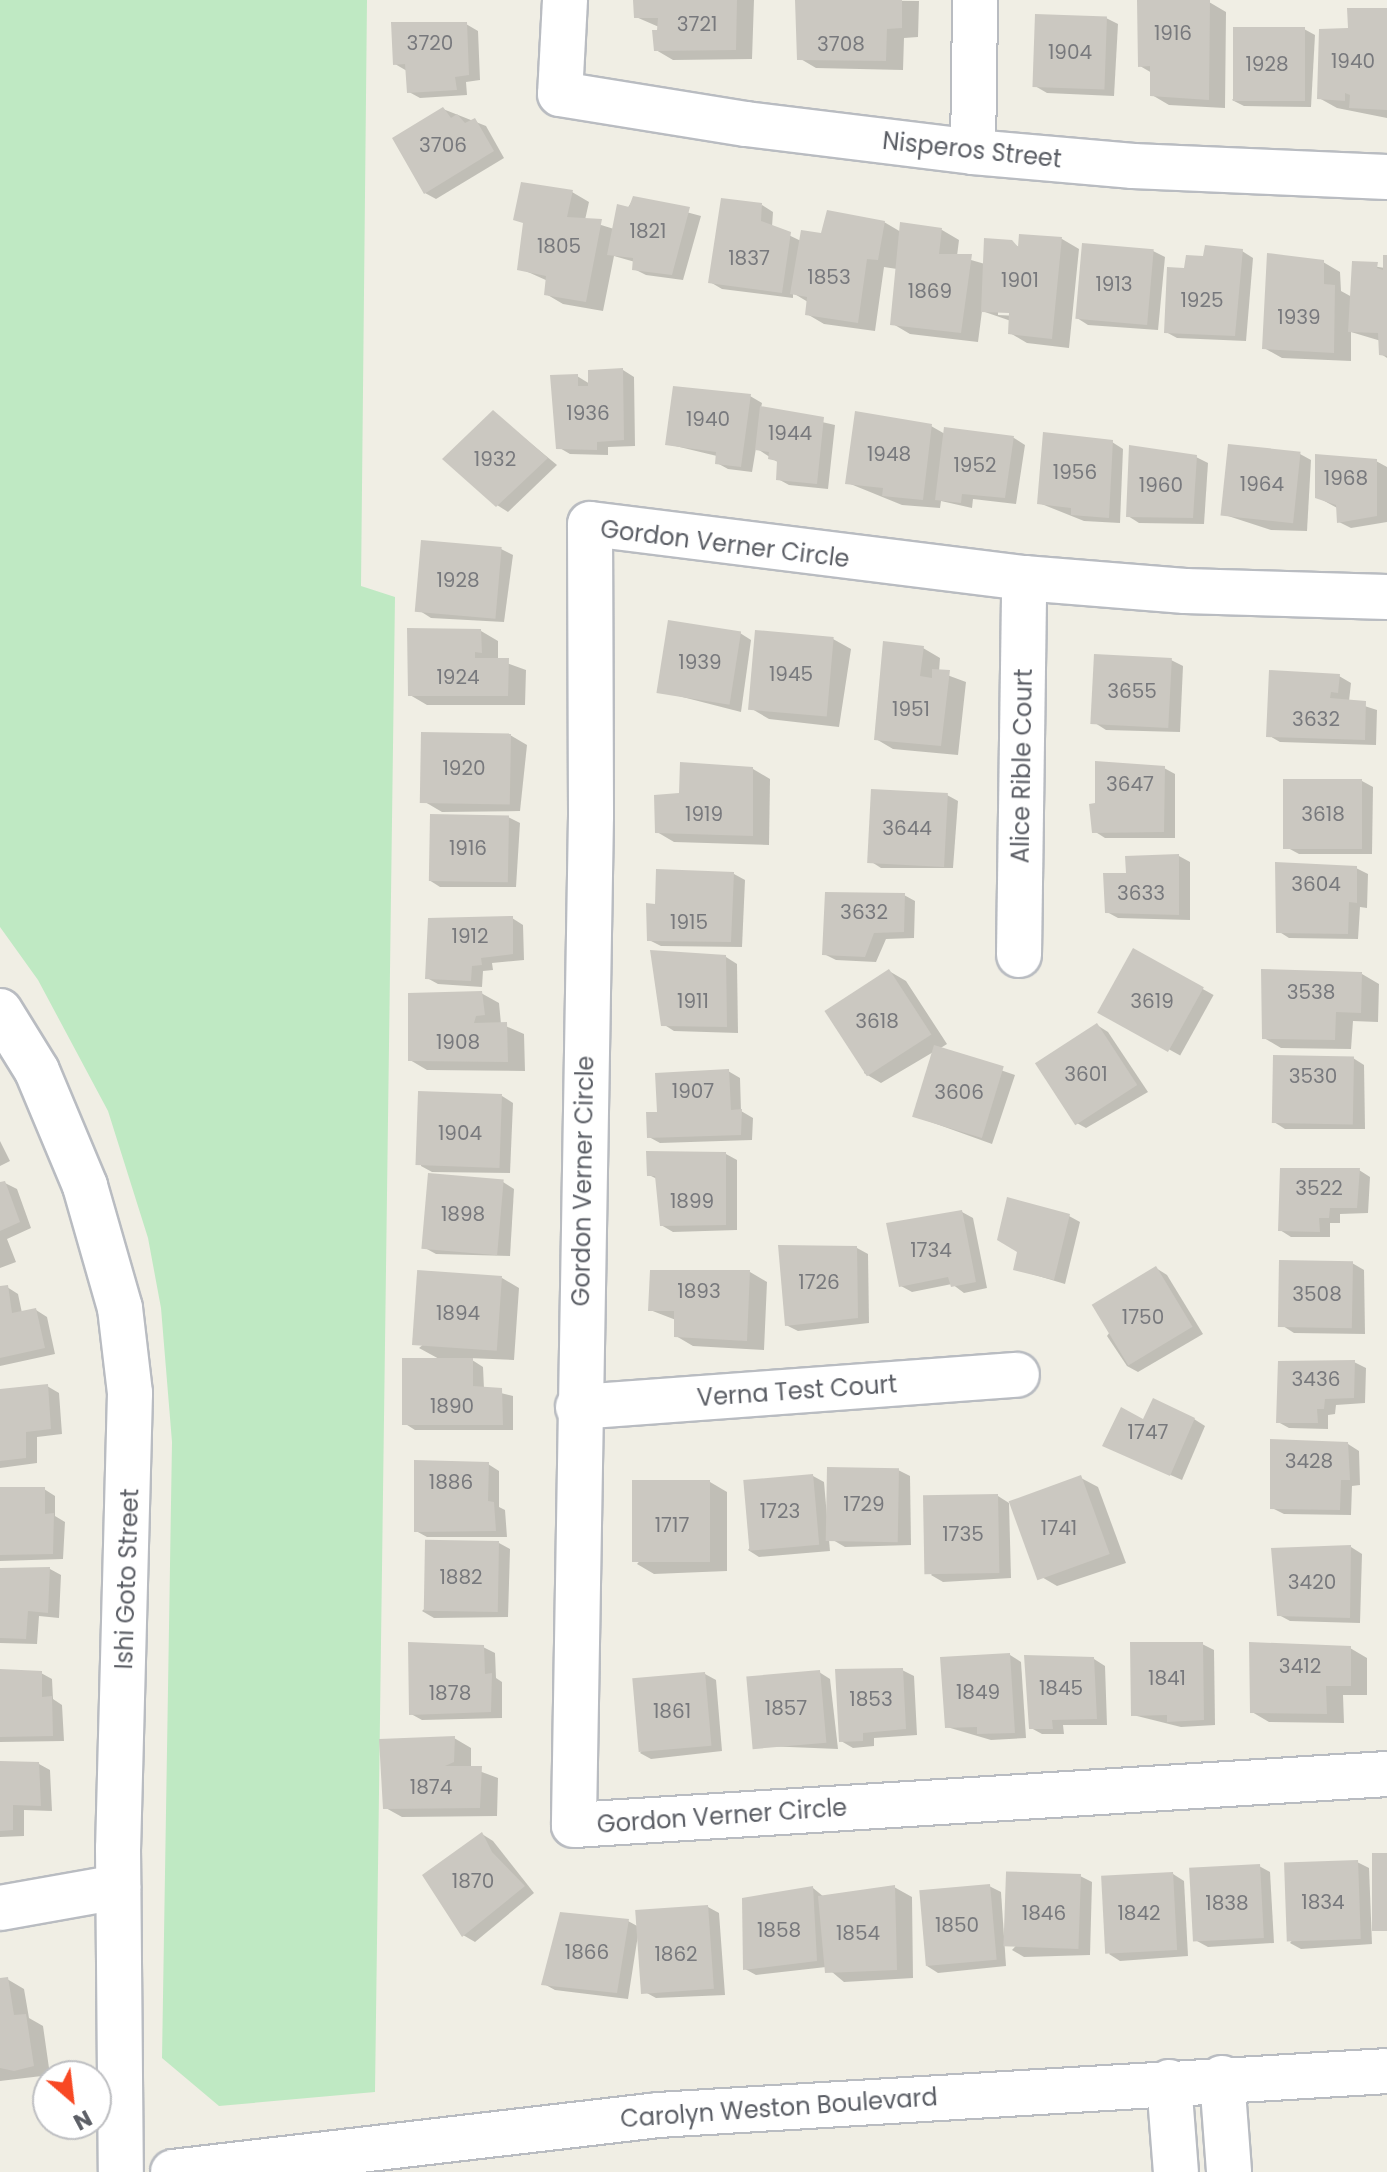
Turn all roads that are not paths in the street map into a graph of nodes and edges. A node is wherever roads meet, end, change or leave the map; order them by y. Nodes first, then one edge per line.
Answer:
1 (565, 0) edge
2 (975, 0) edge
3 (973, 152) junction
4 (1387, 177) edge
5 (1024, 578) junction
6 (1387, 597) edge
7 (1019, 955) dead end
8 (0, 1011) edge
9 (1017, 1375) dead end
10 (578, 1407) junction
11 (1387, 1774) edge
12 (118, 1887) junction
13 (0, 1908) edge
14 (1387, 2071) edge
15 (1222, 2078) junction
16 (1169, 2082) junction
17 (121, 2172) edge
18 (173, 2172) edge
19 (1176, 2172) edge
20 (1229, 2172) edge

1 - 3 street, Nisperos Street
2 - 3 street
3 - 4 street, Nisperos Street
5 - 6 street, Gordon Verner Circle
5 - 7 street, Alice Rible Court
5 - 10 street, Gordon Verner Circle
8 - 12 street, Ishi Goto Street
9 - 10 street, Verna Test Court
10 - 11 street, Gordon Verner Circle
12 - 13 street
12 - 17 street, Ishi Goto Street
14 - 15 street, Carolyn Weston Boulevard
15 - 16 street, Carolyn Weston Boulevard
15 - 20 street
16 - 18 street, Carolyn Weston Boulevard
16 - 19 street

